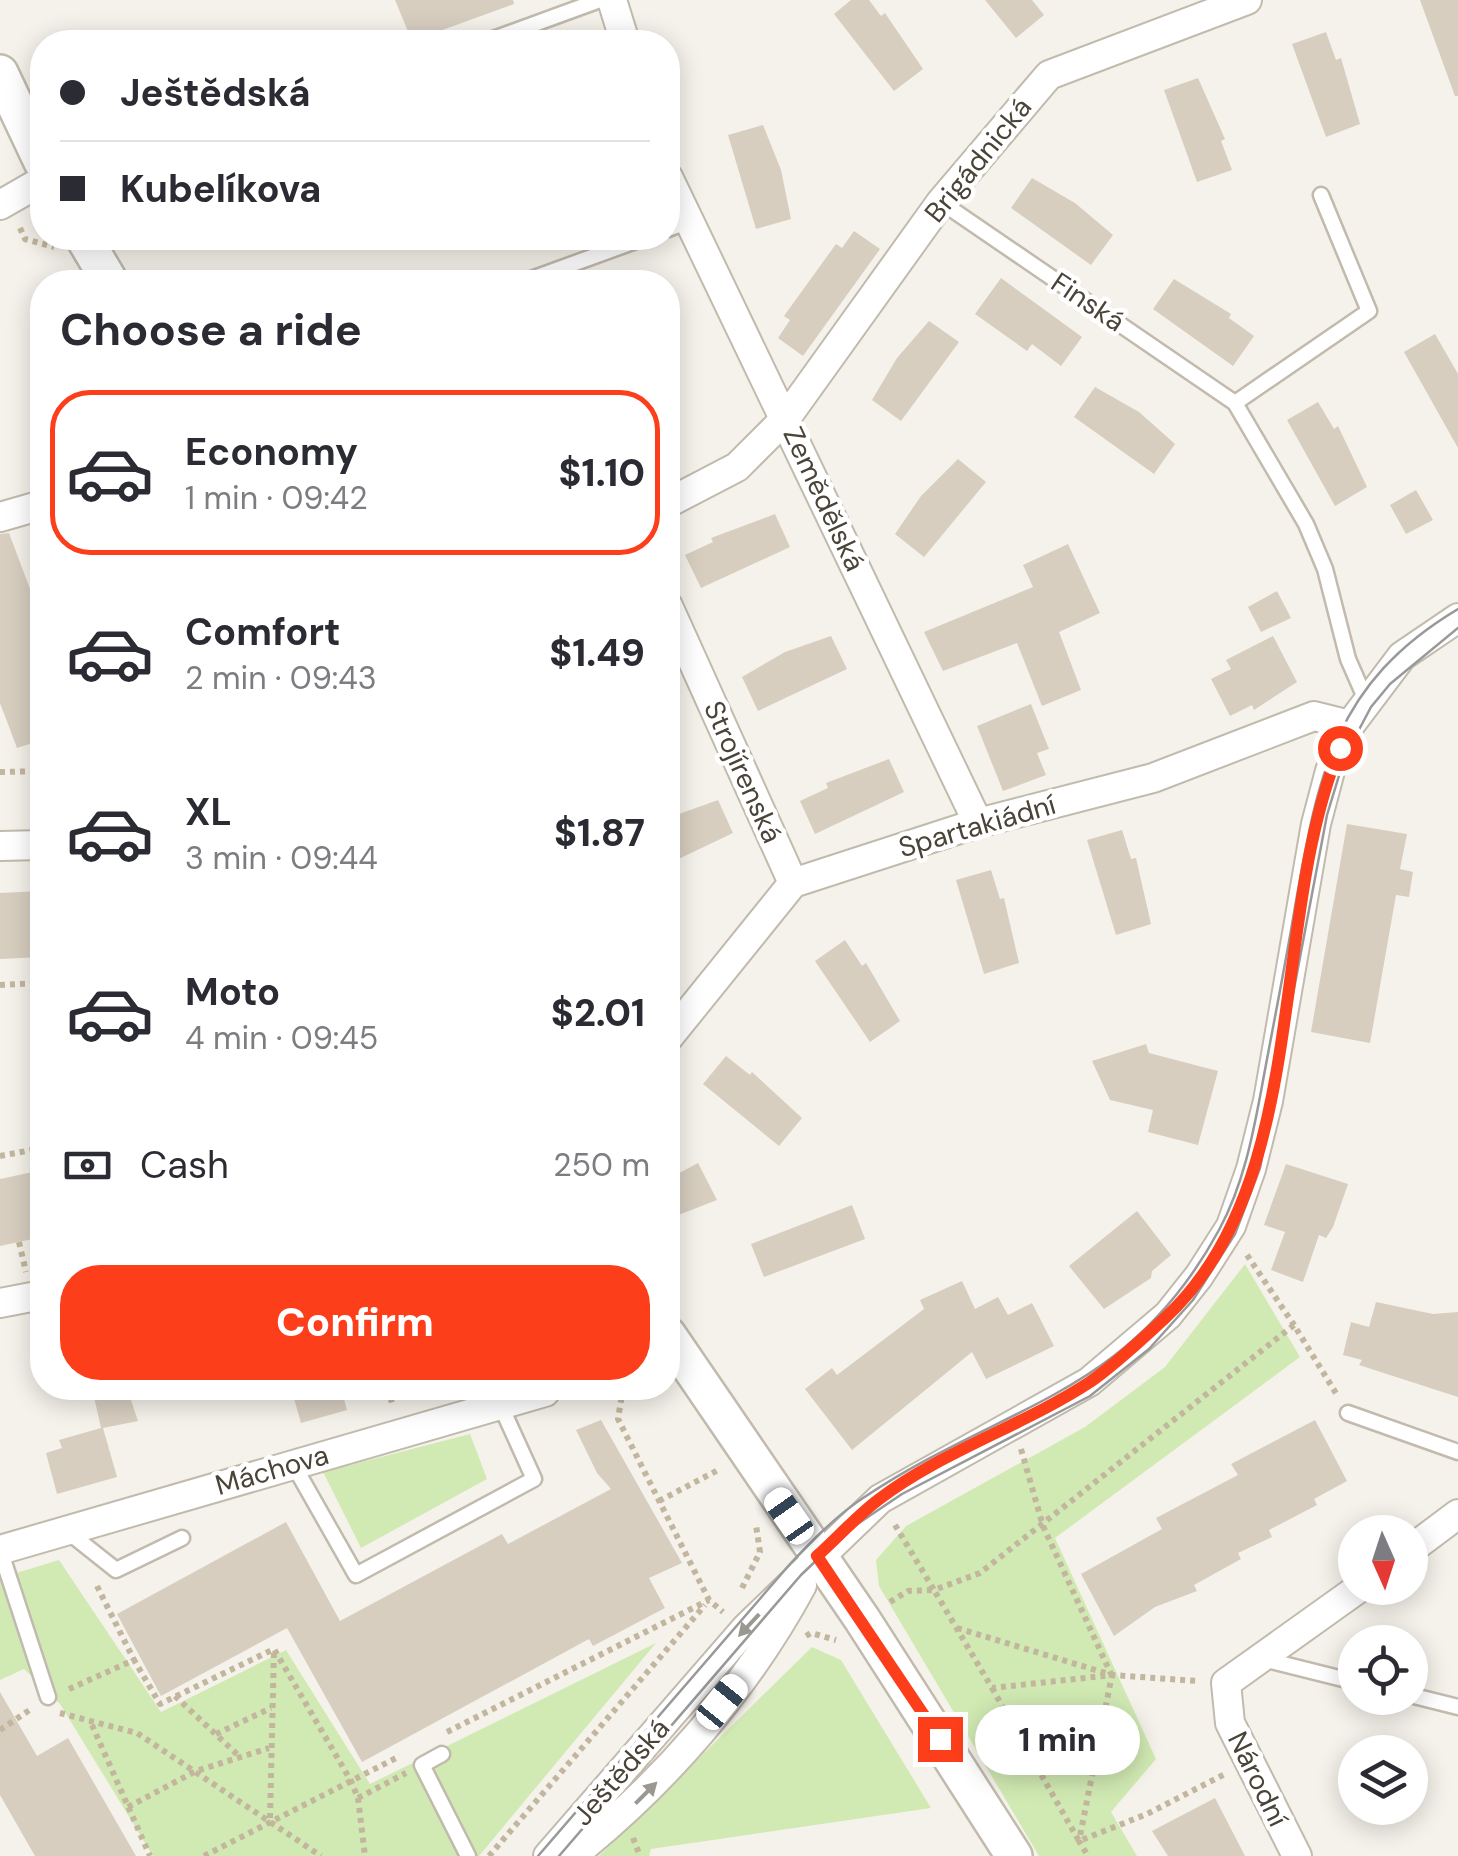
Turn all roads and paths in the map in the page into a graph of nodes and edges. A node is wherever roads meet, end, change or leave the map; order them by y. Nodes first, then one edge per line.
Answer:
1 (600, 0) edge
2 (612, 0) edge
3 (1247, 0) edge
4 (518, 30) edge
5 (621, 30) edge
6 (0, 73) edge
7 (30, 137) edge
8 (30, 188) edge
9 (1320, 195) dead end
10 (941, 202) junction
11 (4, 204) edge
12 (680, 229) edge
13 (30, 239) edge
14 (78, 250) edge
15 (611, 250) edge
16 (98, 270) edge
17 (556, 270) edge
18 (1235, 403) junction
19 (786, 418) junction
20 (680, 497) edge
21 (30, 510) edge
22 (0, 517) edge
23 (1458, 618) edge
24 (680, 633) edge
25 (1366, 700) junction
26 (1350, 725) junction
27 (0, 772) edge
28 (30, 772) edge
29 (978, 823) junction
30 (30, 845) edge
31 (0, 846) edge
32 (793, 883) junction
33 (30, 984) edge
34 (0, 985) edge
35 (680, 1023) edge
36 (30, 1150) edge
37 (0, 1156) edge
38 (1231, 1226) junction
39 (19, 1242) dead end
40 (30, 1272) edge
41 (30, 1292) edge
42 (0, 1304) edge
43 (1294, 1325) junction
44 (680, 1353) edge
45 (515, 1400) edge
46 (620, 1400) edge
47 (500, 1404) junction
48 (1348, 1413) joint
49 (1014, 1423) junction
50 (711, 1452) dead end
51 (1458, 1452) edge
52 (293, 1464) junction
53 (722, 1468) junction
54 (733, 1483) dead end
55 (880, 1499) junction
56 (659, 1501) junction
57 (755, 1512) dead end
58 (1458, 1514) edge
59 (1043, 1526) junction
60 (66, 1530) junction
61 (1428, 1536) edge
62 (182, 1538) dead end
63 (0, 1550) edge
64 (817, 1556) junction
65 (934, 1590) junction
66 (709, 1600) junction
67 (1338, 1604) edge
68 (108, 1609) dead end
69 (722, 1611) dead end
70 (957, 1628) junction
71 (849, 1636) junction
72 (800, 1641) dead end
73 (274, 1649) junction
74 (1263, 1659) junction
75 (134, 1660) junction
76 (1112, 1675) junction
77 (1338, 1678) edge
78 (1226, 1684) junction
79 (992, 1688) junction
80 (175, 1696) junction
81 (48, 1697) junction
82 (1428, 1700) edge
83 (1458, 1707) edge
84 (271, 1708) junction
85 (92, 1724) junction
86 (0, 1730) edge
87 (446, 1733) dead end
88 (216, 1734) junction
89 (269, 1748) junction
90 (410, 1750) dead end
91 (442, 1754) dead end
92 (242, 1758) junction
93 (1248, 1762) junction
94 (422, 1765) junction
95 (196, 1772) junction
96 (351, 1781) junction
97 (358, 1798) junction
98 (128, 1807) junction
99 (270, 1819) junction
100 (1079, 1840) junction
101 (150, 1856) edge
102 (204, 1856) edge
103 (322, 1856) edge
104 (365, 1856) edge
105 (468, 1856) edge
106 (490, 1856) edge
107 (548, 1856) edge
108 (572, 1856) edge
109 (1014, 1856) edge
110 (1088, 1856) edge
111 (1297, 1856) edge

1 - 4 lane
2 - 5 street
3 - 10 street, Brigádnická
6 - 7 street
8 - 11 street
9 - 18 lane
10 - 18 lane, Finská
10 - 19 street, Brigádnická
11 - 13 path
12 - 19 street, Zemědělská
14 - 16 street
15 - 17 lane
18 - 25 lane, Finská
19 - 20 street
19 - 29 street, Zemědělská
21 - 22 street
23 - 25 street, Ještědská
24 - 32 street, Strojírenská
25 - 26 street, Ještědská
26 - 29 street, Spartakiádní
26 - 38 street, Ještědská
27 - 28 path
29 - 32 street, Spartakiádní
30 - 31 street
32 - 35 street
33 - 34 path
36 - 37 path
38 - 43 path
38 - 49 street, Ještědská
39 - 40 path
41 - 42 street
43 - 48 path
43 - 59 path
44 - 64 street
45 - 47 street, Máchova
46 - 56 path
47 - 52 street, Máchova
47 - 52 lane
48 - 51 lane
49 - 55 street, Ještědská
49 - 59 path
50 - 53 path
52 - 60 street, Máchova
53 - 54 path
53 - 56 path
55 - 64 street, Ještědská
55 - 65 path
56 - 66 path
57 - 69 path
58 - 61 street
59 - 65 path
59 - 76 path
60 - 62 lane
60 - 63 street, Máchova
63 - 81 lane
64 - 71 street
64 -> 107 street, Ještědská
108 -> 64 street, Ještědská
65 - 70 path
65 - 71 path
66 - 87 path
66 - 106 path
67 - 74 street
68 - 75 path
70 - 76 path
70 - 79 path
71 - 72 path
71 - 109 street
73 - 80 path
73 - 84 path
73 - 96 path
74 - 77 lane
74 - 78 street
75 - 80 path
75 - 81 path
76 - 78 path
76 - 79 path
76 - 100 path
78 - 93 street, Národní
79 - 100 path
80 - 88 path
81 - 85 path
81 - 86 path
82 - 83 lane
84 - 88 path
84 - 89 path
85 - 95 path
85 - 98 path
88 - 92 path
89 - 92 path
89 - 99 path
90 - 96 path
91 - 94 lane
92 - 95 path
93 - 100 path
93 - 111 street, Národní
94 - 97 path
94 - 105 lane
95 - 98 path
95 - 99 path
96 - 97 path
96 - 99 path
97 - 104 path
98 - 101 path
99 - 102 path
99 - 103 path
100 - 110 path

